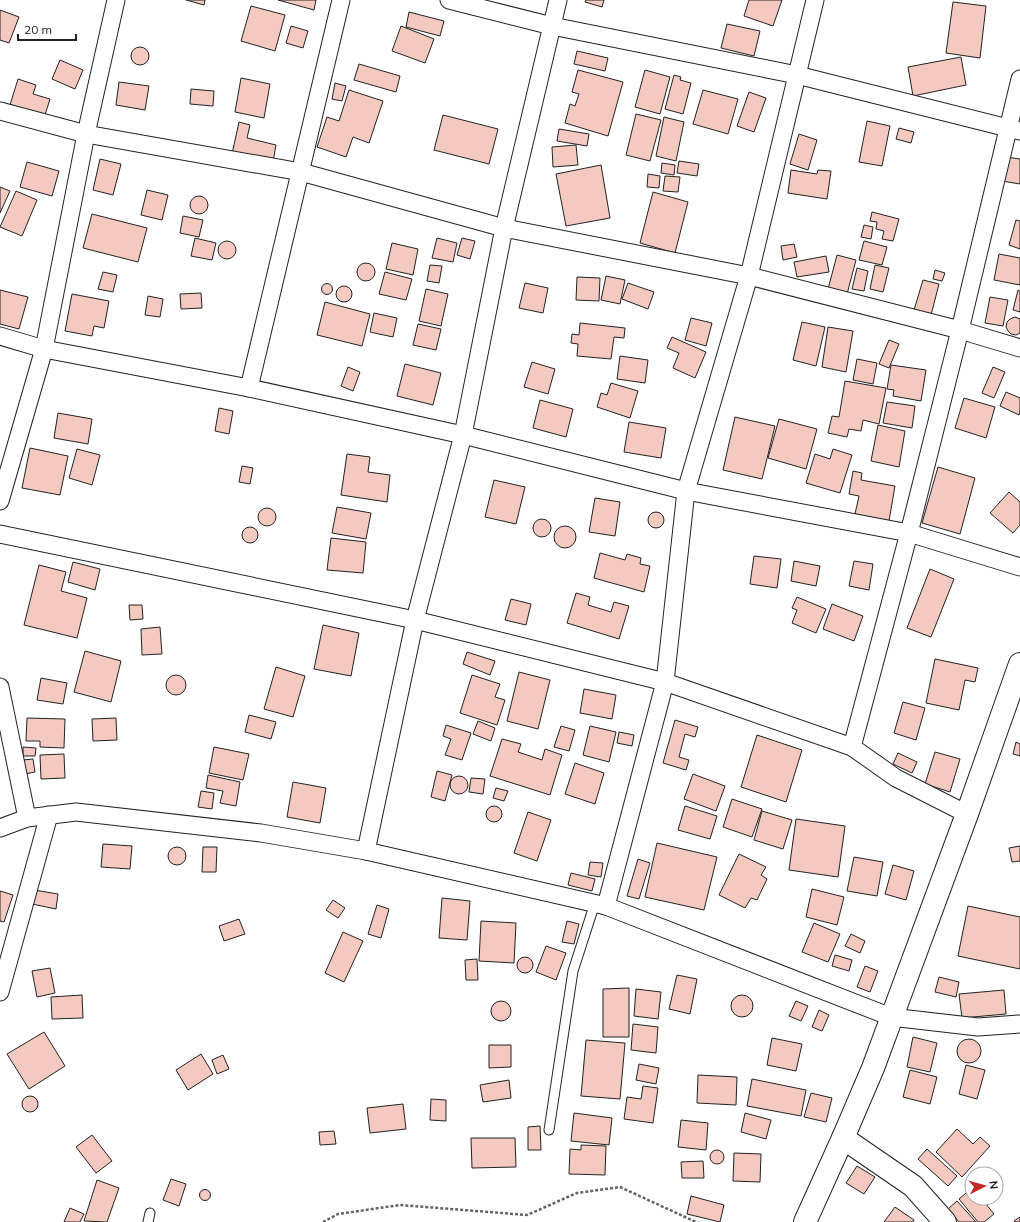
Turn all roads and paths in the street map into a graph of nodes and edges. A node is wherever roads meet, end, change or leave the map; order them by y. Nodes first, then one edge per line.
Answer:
1 (116, 0) edge
2 (341, 0) edge
3 (449, 0) edge
4 (558, 0) edge
5 (816, 0) edge
6 (552, 26) junction
7 (797, 75) junction
8 (1020, 79) edge
9 (0, 111) edge
10 (1014, 129) edge
11 (86, 134) junction
12 (300, 172) junction
13 (504, 228) junction
14 (749, 276) junction
15 (960, 330) junction
16 (0, 336) edge
17 (1020, 348) edge
18 (44, 349) junction
19 (249, 388) junction
20 (463, 435) junction
21 (686, 490) junction
22 (0, 501) edge
23 (909, 532) junction
24 (0, 534) edge
25 (1020, 567) edge
26 (415, 620) junction
27 (1020, 664) edge
28 (665, 682) junction
29 (0, 687) edge
30 (852, 747) junction
31 (967, 814) junction
32 (49, 815) junction
33 (27, 818) junction
34 (0, 828) edge
35 (366, 851) junction
36 (601, 904) junction
37 (0, 992) edge
38 (891, 1017) junction
39 (1020, 1024) edge
40 (549, 1130) dead end
41 (843, 1138) junction
42 (323, 1222) edge
43 (696, 1222) edge
44 (805, 1222) edge
45 (945, 1222) edge

1 - 11 street
2 - 12 street
3 - 6 street
4 - 6 street
5 - 7 street
6 - 7 street
6 - 13 street
7 - 10 street
7 - 14 street
8 - 10 street
9 - 11 street
10 - 15 street
11 - 12 street
11 - 18 street
12 - 13 street
12 - 19 street
13 - 14 street
13 - 20 street
14 - 15 street
14 - 21 street
15 - 17 street
15 - 23 street
16 - 18 street
18 - 19 street
18 - 22 street
19 - 20 street
20 - 21 street
20 - 26 street
21 - 23 street
21 - 28 street
23 - 25 street
23 - 30 street
24 - 26 street
26 - 28 street
26 - 35 street
27 - 31 main road
28 - 30 street
28 - 36 street
29 - 33 street
30 - 31 street
31 - 38 main road
32 - 33 street
32 - 35 street
32 - 37 street
33 - 34 street
35 - 36 street
36 - 38 street
36 - 40 lane
38 - 39 street
38 - 41 main road
41 - 44 main road
41 - 45 main road
42 - 43 path

